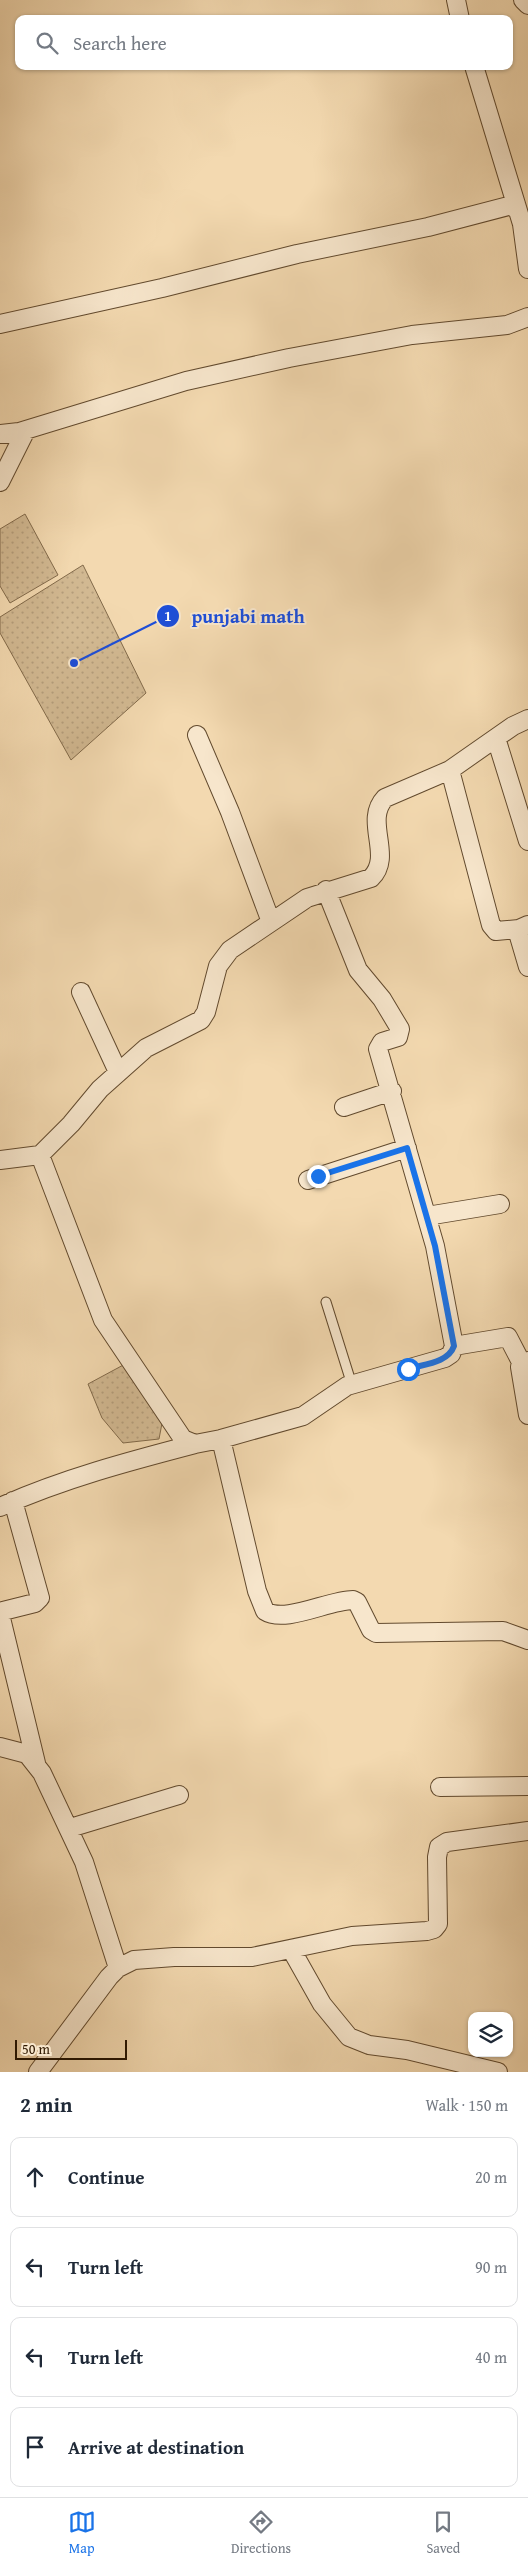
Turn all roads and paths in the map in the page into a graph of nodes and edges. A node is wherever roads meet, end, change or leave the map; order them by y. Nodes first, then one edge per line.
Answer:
1 (456, 0) edge
2 (523, 0) edge
3 (528, 6) edge
4 (459, 15) edge
5 (475, 70) edge
6 (516, 204) junction
7 (528, 269) edge
8 (528, 317) edge
9 (0, 324) edge
10 (26, 430) junction
11 (0, 434) edge
12 (0, 482) edge
13 (528, 720) edge
14 (197, 735) dead end
15 (496, 738) junction
16 (450, 770) junction
17 (528, 842) edge
18 (326, 890) junction
19 (271, 922) junction
20 (524, 927) edge
21 (528, 967) edge
22 (81, 992) dead end
23 (118, 1072) junction
24 (392, 1091) junction
25 (344, 1107) dead end
26 (407, 1148) junction
27 (40, 1155) junction
28 (0, 1160) edge
29 (308, 1180) dead end
30 (500, 1204) dead end
31 (427, 1216) junction
32 (326, 1302) dead end
33 (454, 1346) junction
34 (525, 1362) edge
35 (352, 1385) junction
36 (528, 1416) edge
37 (221, 1439) junction
38 (195, 1444) junction
39 (6, 1504) edge
40 (528, 1640) edge
41 (0, 1747) edge
42 (36, 1763) junction
43 (528, 1786) edge
44 (440, 1787) dead end
45 (179, 1794) dead end
46 (70, 1828) junction
47 (528, 1831) edge
48 (291, 1949) junction
49 (118, 1968) junction
50 (428, 2064) edge
51 (479, 2070) edge
52 (38, 2072) edge
53 (498, 2072) edge

1 - 4 street
2 - 3 street
5 - 6 street
6 - 7 street
6 - 9 street
8 - 10 street
10 - 11 street
10 - 12 street
13 - 15 street
14 - 19 street
15 - 16 street
15 - 17 street
16 - 18 street
16 - 20 street
18 - 19 street
18 - 24 street
19 - 23 street
20 - 21 street
22 - 23 street
23 - 27 street
24 - 25 street
24 - 26 street
26 - 29 street
26 - 31 street
27 - 28 street
27 - 38 street
30 - 31 street
31 - 33 street
32 - 35 lane
33 - 34 street
33 - 35 street
34 - 36 street
35 - 37 street
37 - 38 street
37 - 40 street
38 - 39 street
39 - 42 street
41 - 42 street
42 - 46 street
43 - 44 street
45 - 46 street
46 - 49 street
47 - 48 street
48 - 49 street
48 - 50 street
49 - 52 street
50 - 51 street
51 - 53 street

